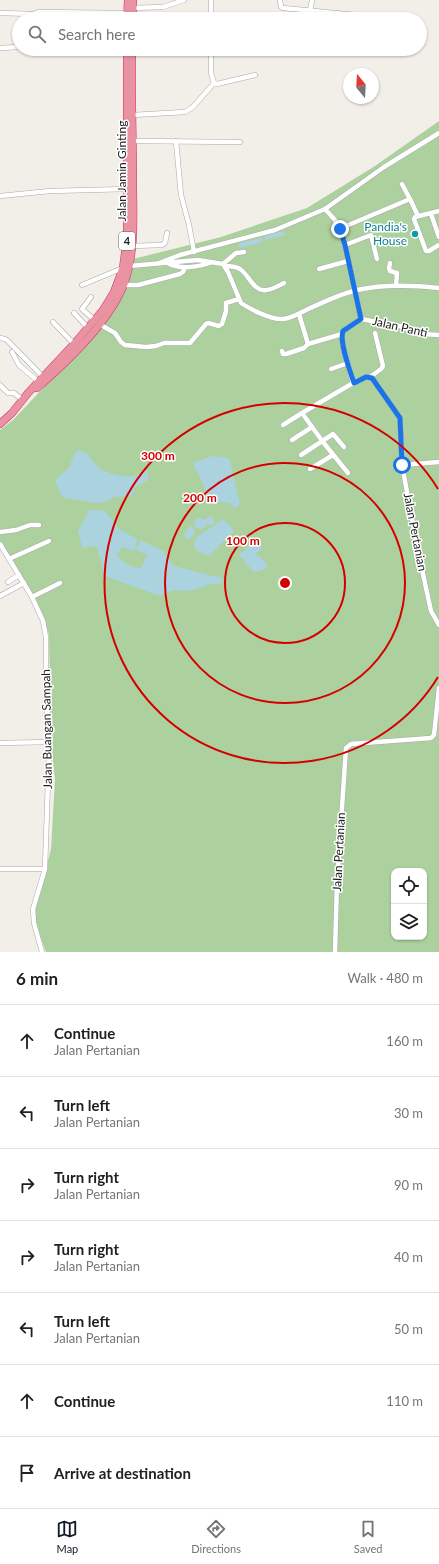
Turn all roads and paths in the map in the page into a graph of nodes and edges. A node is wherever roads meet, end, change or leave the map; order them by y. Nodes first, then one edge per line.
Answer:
1 (128, 0) edge
2 (132, 0) edge
3 (184, 0) edge
4 (211, 0) edge
5 (280, 0) edge
6 (312, 0) edge
7 (130, 12) edge
8 (130, 12) edge
9 (135, 12) edge
10 (211, 12) edge
11 (310, 12) joint
12 (0, 13) edge
13 (12, 13) edge
14 (12, 47) edge
15 (0, 48) edge
16 (127, 56) edge
17 (132, 56) edge
18 (211, 56) edge
19 (255, 75) dead end
20 (214, 83) junction
21 (133, 115) junction
22 (439, 133) edge
23 (133, 141) junction
24 (176, 141) junction
25 (240, 142) dead end
26 (402, 184) dead end
27 (130, 189) junction
28 (0, 196) edge
29 (410, 199) junction
30 (325, 209) junction
31 (439, 211) edge
32 (431, 214) junction
33 (418, 216) junction
34 (340, 229) junction
35 (166, 233) dead end
36 (439, 237) edge
37 (345, 245) junction
38 (439, 245) edge
39 (132, 246) junction
40 (194, 252) junction
41 (244, 252) dead end
42 (377, 259) dead end
43 (348, 261) junction
44 (214, 262) junction
45 (390, 262) dead end
46 (168, 263) junction
47 (158, 264) junction
48 (223, 265) junction
49 (126, 267) junction
50 (186, 267) junction
51 (319, 269) dead end
52 (284, 283) dead end
53 (123, 285) junction
54 (82, 286) dead end
55 (396, 286) junction
56 (439, 288) edge
57 (355, 290) junction
58 (91, 296) dead end
59 (238, 299) junction
60 (74, 313) dead end
61 (299, 314) junction
62 (361, 319) junction
63 (53, 322) dead end
64 (97, 322) junction
65 (88, 328) junction
66 (375, 332) dead end
67 (342, 334) junction
68 (439, 335) edge
69 (0, 338) edge
70 (74, 344) junction
71 (308, 344) junction
72 (282, 351) dead end
73 (12, 352) dead end
74 (348, 363) junction
75 (331, 368) dead end
76 (370, 377) junction
77 (40, 381) junction
78 (354, 383) junction
79 (0, 385) edge
80 (24, 399) junction
81 (302, 413) junction
82 (0, 424) edge
83 (283, 426) dead end
84 (312, 427) junction
85 (292, 440) dead end
86 (323, 442) junction
87 (344, 447) dead end
88 (301, 455) dead end
89 (333, 455) junction
90 (439, 462) edge
91 (402, 465) junction
92 (310, 469) dead end
93 (348, 473) dead end
94 (39, 525) dead end
95 (0, 532) edge
96 (49, 541) dead end
97 (0, 544) edge
98 (9, 559) junction
99 (19, 575) junction
100 (8, 582) dead end
101 (24, 583) junction
102 (60, 583) dead end
103 (0, 596) edge
104 (32, 597) junction
105 (439, 626) edge
106 (439, 688) edge
107 (49, 742) junction
108 (0, 743) edge
109 (0, 869) edge
110 (45, 869) junction
111 (42, 952) edge
112 (335, 952) edge

1 - 7 highway
2 - 8 highway
3 - 9 street
4 - 10 street
5 - 11 street
6 - 11 street
12 - 13 street
14 - 15 street
16 - 27 highway, Jalan Jamin Ginting / 4
17 - 21 highway, Jalan Jamin Ginting / 4
18 - 20 street
19 - 20 street
20 - 21 street
21 - 23 highway, Jalan Jamin Ginting / 4
22 - 30 street
23 - 24 street
23 - 27 highway, Jalan Jamin Ginting / 4
24 - 25 street
24 - 40 street
26 - 29 street
27 - 28 street
27 - 39 highway, Jalan Jamin Ginting / 4
27 - 49 highway, Jalan Jamin Ginting / 4
29 - 33 street
29 - 34 street
30 - 34 street
30 - 40 street
31 - 32 street
32 - 33 street
32 - 36 street
33 - 38 street
34 - 37 street
35 - 39 street
37 - 42 street
37 - 43 street
39 - 49 highway, Jalan Jamin Ginting / 4
40 - 47 street
41 - 48 street
43 - 51 street
43 - 57 street
44 - 46 street
44 - 48 street
44 - 50 street
45 - 55 street
46 - 47 street
46 - 50 street
47 - 49 street
48 - 52 street
48 - 59 street
49 - 53 highway, Jalan Jamin Ginting / 4
49 - 54 street
49 - 64 highway, Jalan Jamin Ginting / 4
50 - 53 street
53 - 64 highway, Jalan Jamin Ginting / 4
55 - 56 street
55 - 57 street
57 - 61 street
57 - 62 street
58 - 64 street
59 - 61 street
59 - 64 street
60 - 65 street
61 - 71 street
62 - 67 street
62 - 68 street, Jalan Panti
63 - 70 street
64 - 65 highway, Jalan Jamin Ginting / 4
64 - 77 highway, Jalan Jamin Ginting / 4
65 - 70 highway, Jalan Jamin Ginting / 4
66 - 76 street
67 - 71 street
67 - 74 street
69 - 77 street
70 - 77 highway, Jalan Jamin Ginting / 4
71 - 72 street
73 - 77 street
74 - 75 street
74 - 78 street
76 - 78 street
76 - 91 street, Jalan Pertanian
77 - 80 highway, Jalan Jamin Ginting / 4
78 - 81 street
79 - 80 street
80 - 82 highway, Jalan Jamin Ginting / 4
81 - 83 street
81 - 84 street
84 - 85 street
84 - 86 street
86 - 87 street
86 - 88 street
86 - 89 street
89 - 92 street
89 - 93 street
90 - 91 street
91 - 105 street, Jalan Pertanian
94 - 95 street
96 - 98 street
97 - 98 street, Jalan Buangan Sampah
98 - 99 street, Jalan Buangan Sampah
99 - 100 street
99 - 101 street, Jalan Buangan Sampah
101 - 103 street
101 - 104 street, Jalan Buangan Sampah
102 - 104 street
104 - 107 street, Jalan Buangan Sampah
106 - 112 street, Jalan Pertanian
107 - 108 street
107 - 110 street, Jalan Buangan Sampah
109 - 110 street
110 - 111 street, Jalan Buangan Sampah

